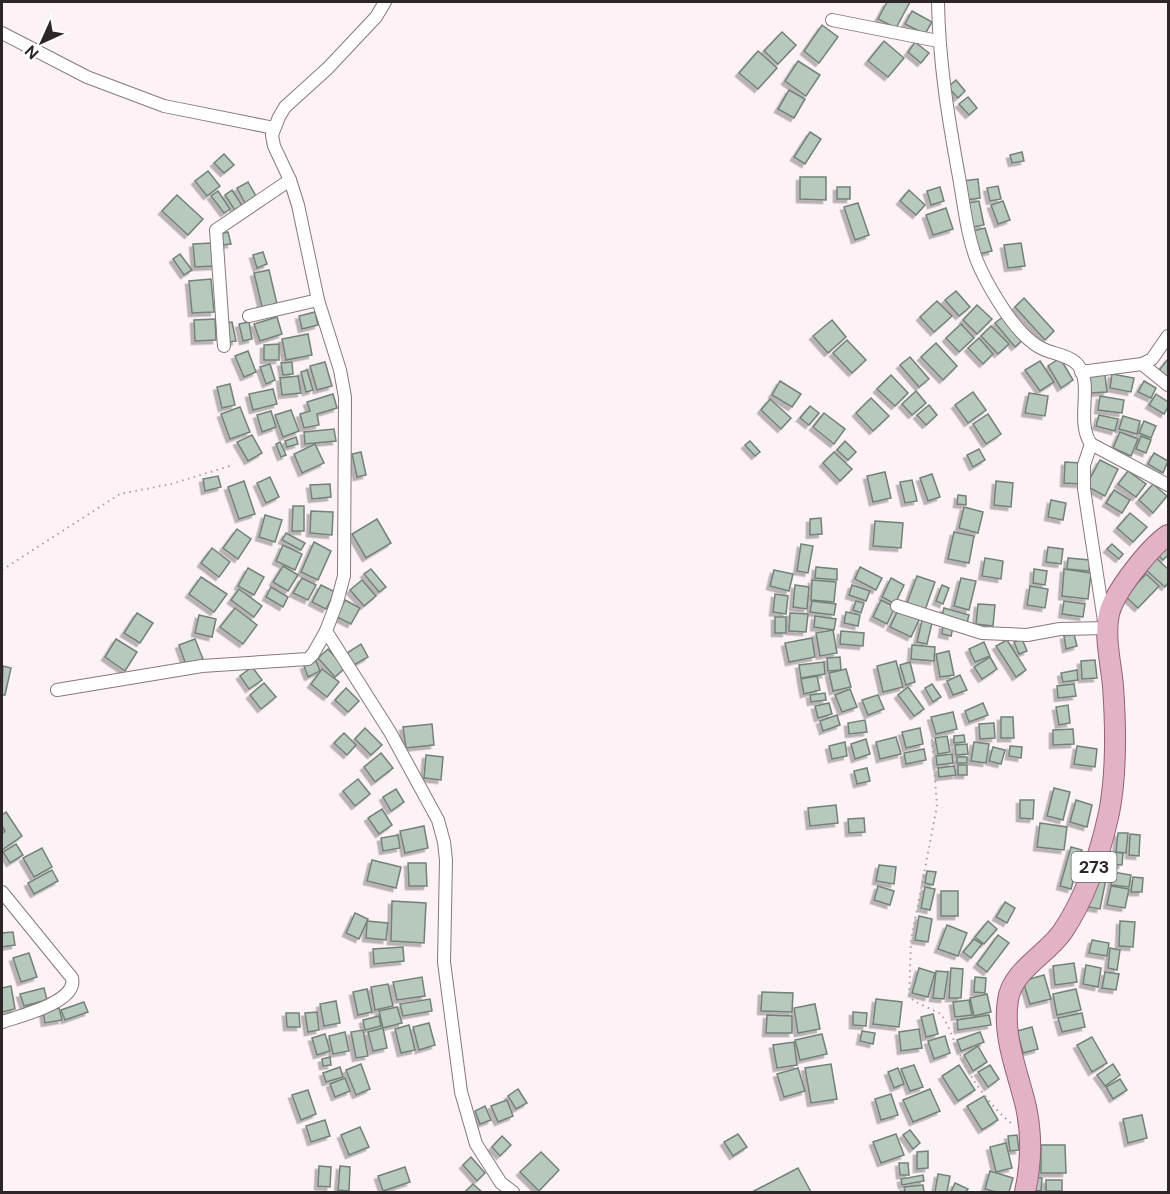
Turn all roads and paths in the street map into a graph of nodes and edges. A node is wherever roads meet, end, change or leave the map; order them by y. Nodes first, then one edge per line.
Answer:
1 (385, 2) edge
2 (938, 2) edge
3 (832, 20) dead end
4 (2, 33) edge
5 (938, 41) junction
6 (274, 128) junction
7 (290, 180) junction
8 (318, 300) junction
9 (249, 316) dead end
10 (1168, 336) edge
11 (224, 346) dead end
12 (1142, 364) junction
13 (1081, 372) junction
14 (1168, 385) edge
15 (1091, 444) junction
16 (233, 465) dead end
17 (1168, 485) edge
18 (1168, 535) edge
19 (2, 570) edge
20 (897, 606) dead end
21 (1106, 628) junction
22 (326, 631) junction
23 (57, 690) dead end
24 (932, 739) dead end
25 (2, 892) edge
26 (2, 1022) edge
27 (1030, 1135) junction
28 (513, 1192) edge
29 (1025, 1192) edge

1 - 6 street
2 - 5 street
3 - 5 street
4 - 6 street
5 - 13 street
6 - 7 street
7 - 8 street
7 - 11 street
8 - 9 street
8 - 22 street
10 - 12 street
12 - 13 street
12 - 14 street
13 - 15 street
15 - 17 street
15 - 21 street
16 - 19 path
18 - 21 main road, 273
20 - 21 street
21 - 27 main road, 273
22 - 23 street
22 - 28 street
24 - 27 path
25 - 26 street
27 - 29 main road, 273

